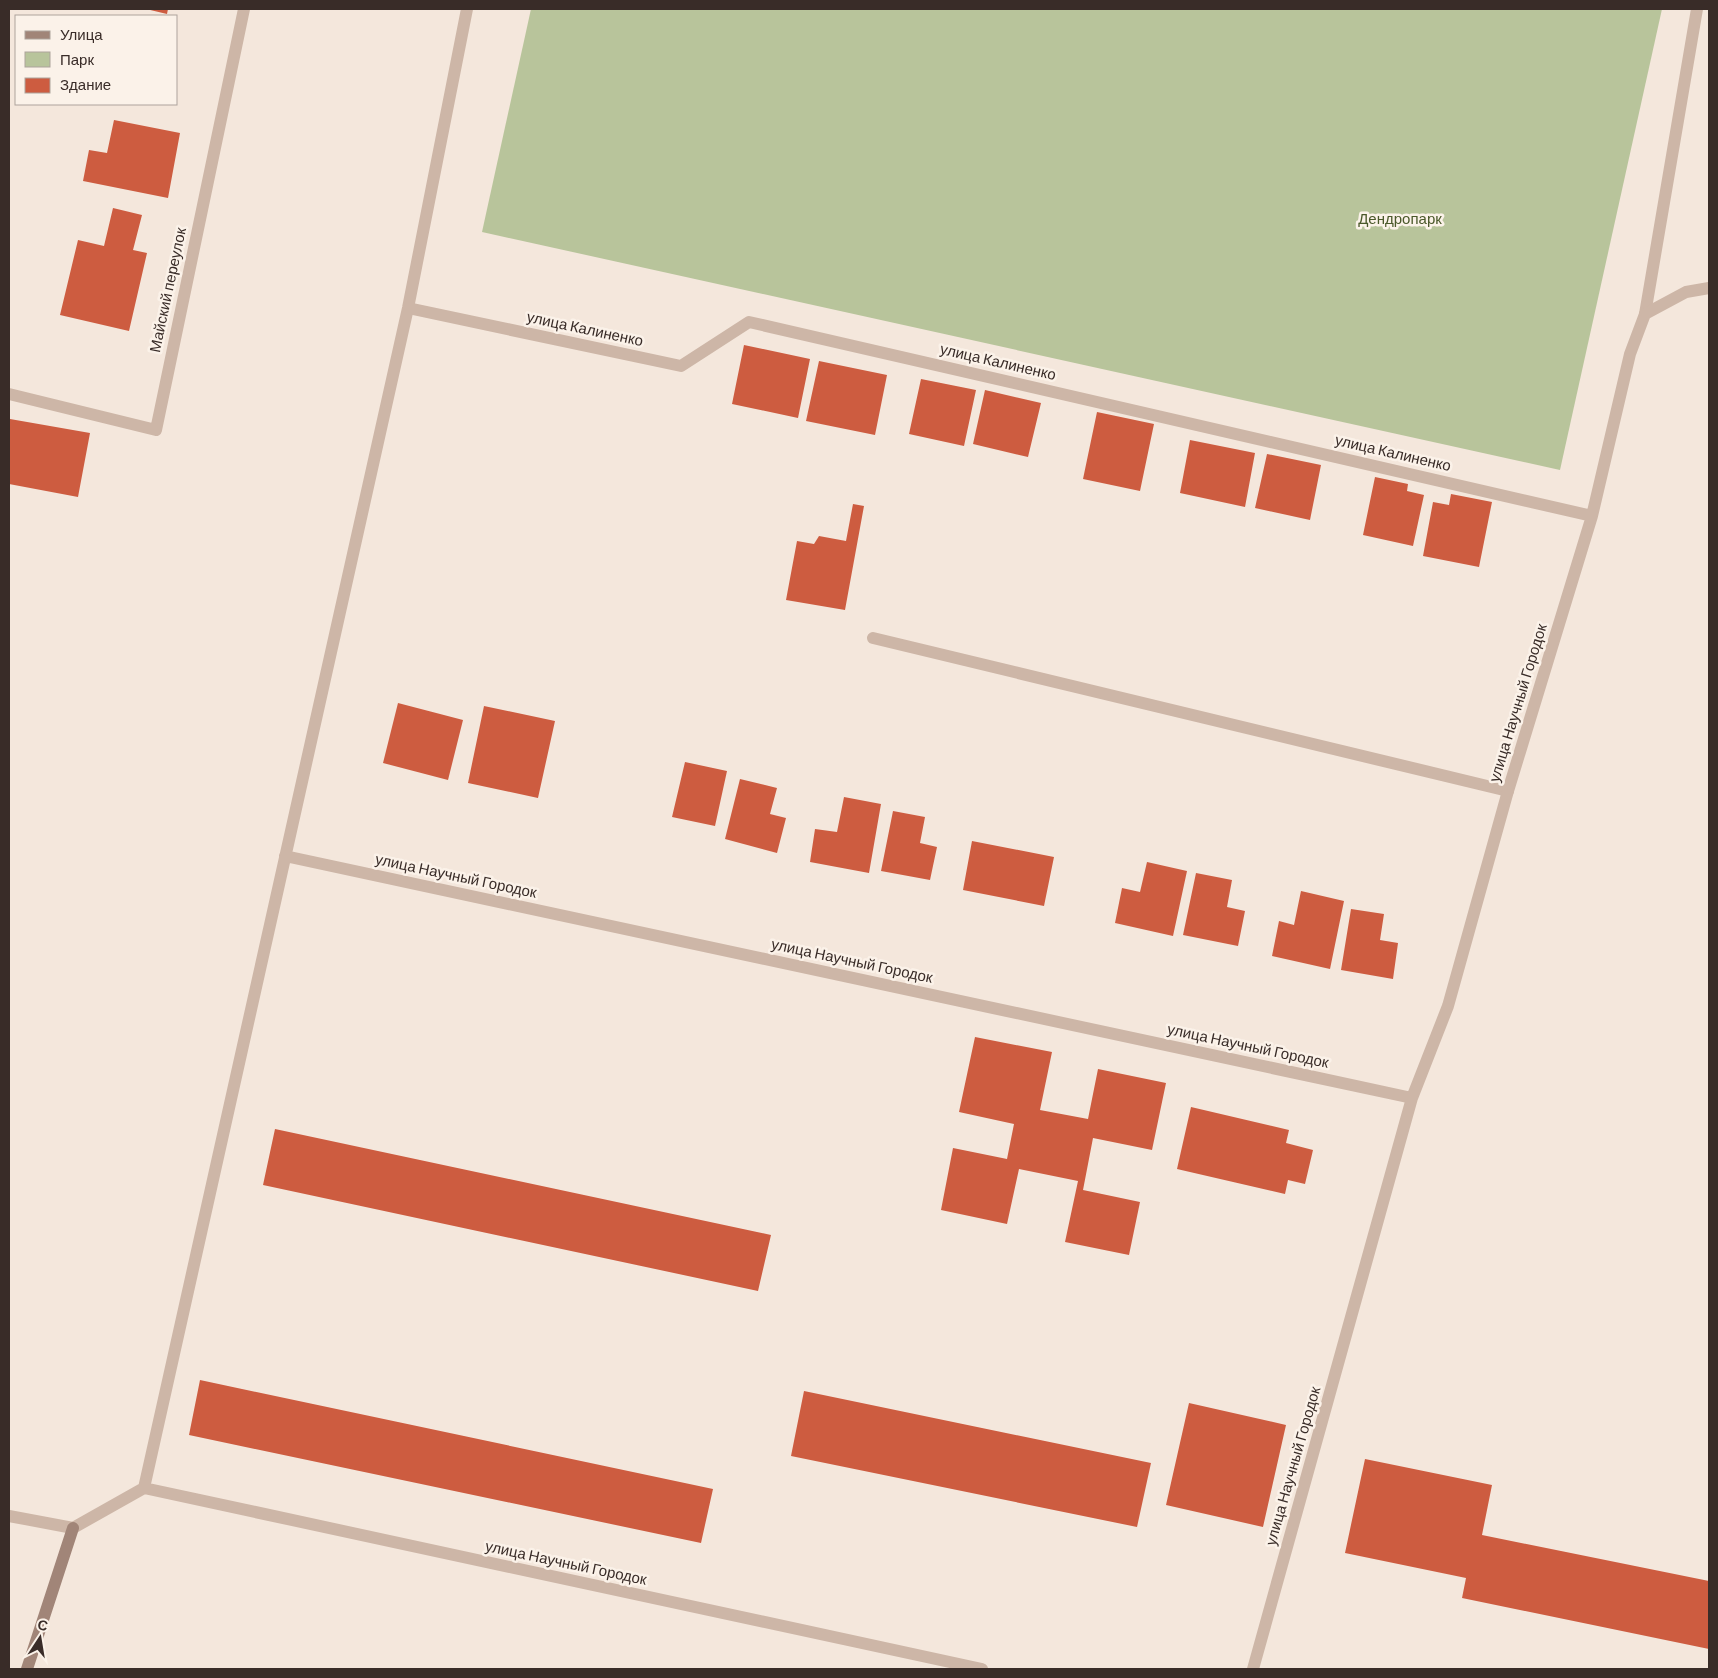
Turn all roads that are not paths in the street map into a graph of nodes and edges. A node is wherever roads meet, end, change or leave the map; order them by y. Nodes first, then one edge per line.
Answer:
1 (244, 9) edge
2 (467, 9) edge
3 (1697, 9) edge
4 (1709, 288) edge
5 (408, 308) junction
6 (1646, 314) junction
7 (9, 394) edge
8 (1592, 516) junction
9 (873, 638) dead end
10 (1508, 790) junction
11 (285, 856) junction
12 (1412, 1098) junction
13 (144, 1488) junction
14 (9, 1516) edge
15 (73, 1528) junction
16 (27, 1669) edge
17 (982, 1669) edge
18 (1253, 1669) edge

1 - 7 street, Майский переулок
2 - 5 street
3 - 6 street, улица Научный Городок
4 - 6 street
5 - 8 street, улица Калиненко
5 - 11 street
6 - 8 street, улица Научный Городок
8 - 10 street, улица Научный Городок
9 - 10 street
10 - 12 street, улица Научный Городок
11 - 12 street, улица Научный Городок
11 - 13 street
12 - 18 street, улица Научный Городок
13 - 15 street
13 - 17 street, улица Научный Городок
14 - 15 street
15 - 16 street

